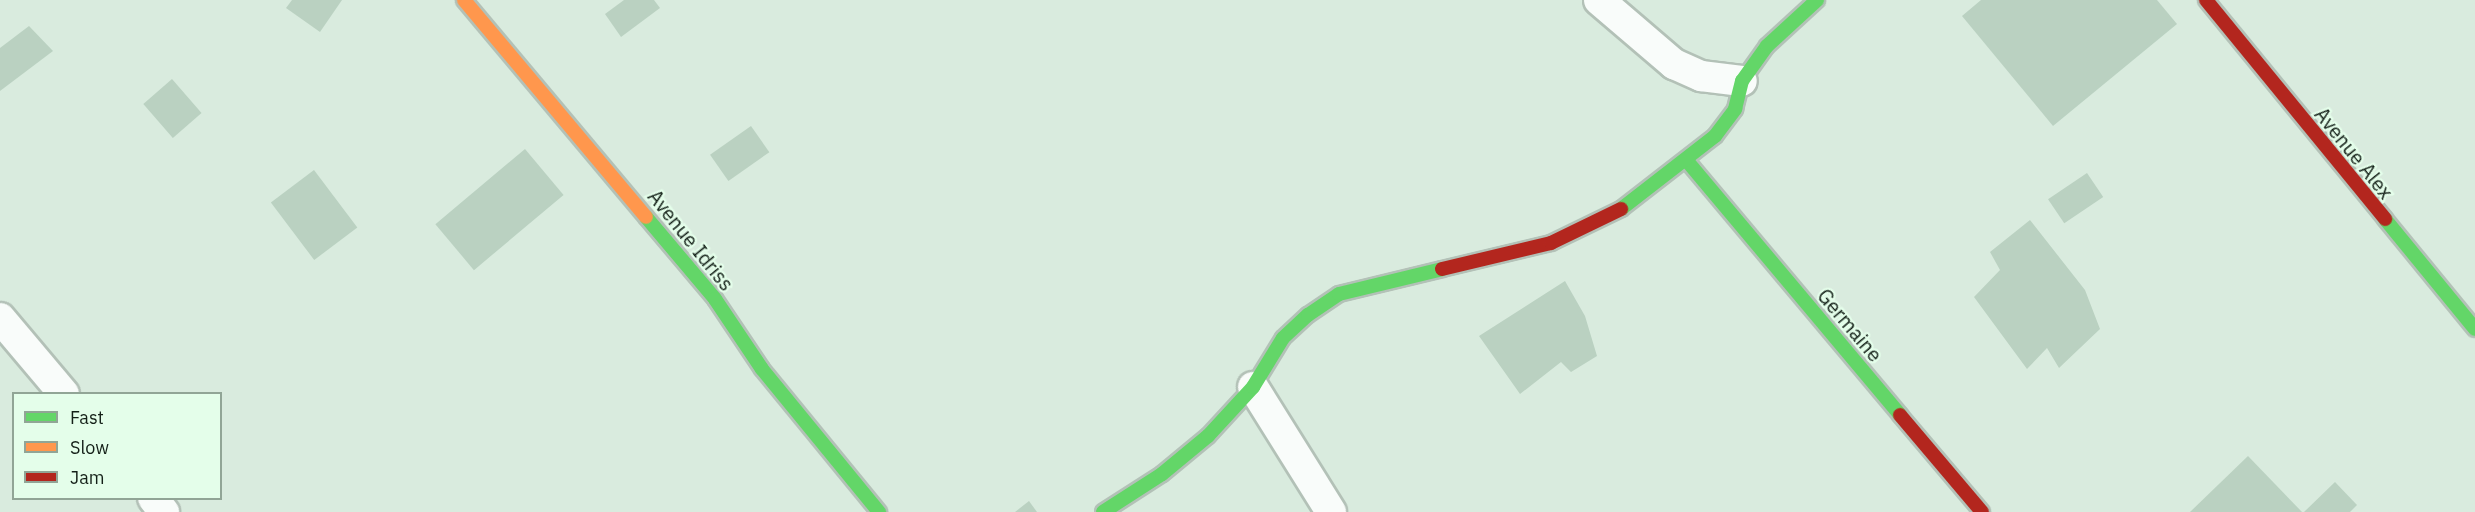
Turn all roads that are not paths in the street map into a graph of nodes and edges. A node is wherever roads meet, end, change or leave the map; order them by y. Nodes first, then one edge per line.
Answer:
1 (464, 0) edge
2 (1599, 0) edge
3 (1817, 0) edge
4 (2206, 0) edge
5 (1742, 81) junction
6 (1688, 162) junction
7 (0, 318) edge
8 (2475, 329) edge
9 (1253, 387) junction
10 (63, 392) edge
11 (155, 500) edge
12 (164, 512) edge
13 (879, 512) edge
14 (1103, 512) edge
15 (1331, 512) edge
16 (1982, 512) edge

1 - 13 street, Avenue Idriss
2 - 5 street
3 - 5 street
4 - 8 street, Avenue Alex
5 - 6 street
6 - 9 street
6 - 16 street, Germaine
7 - 10 street
9 - 14 street
9 - 15 street
11 - 12 street

